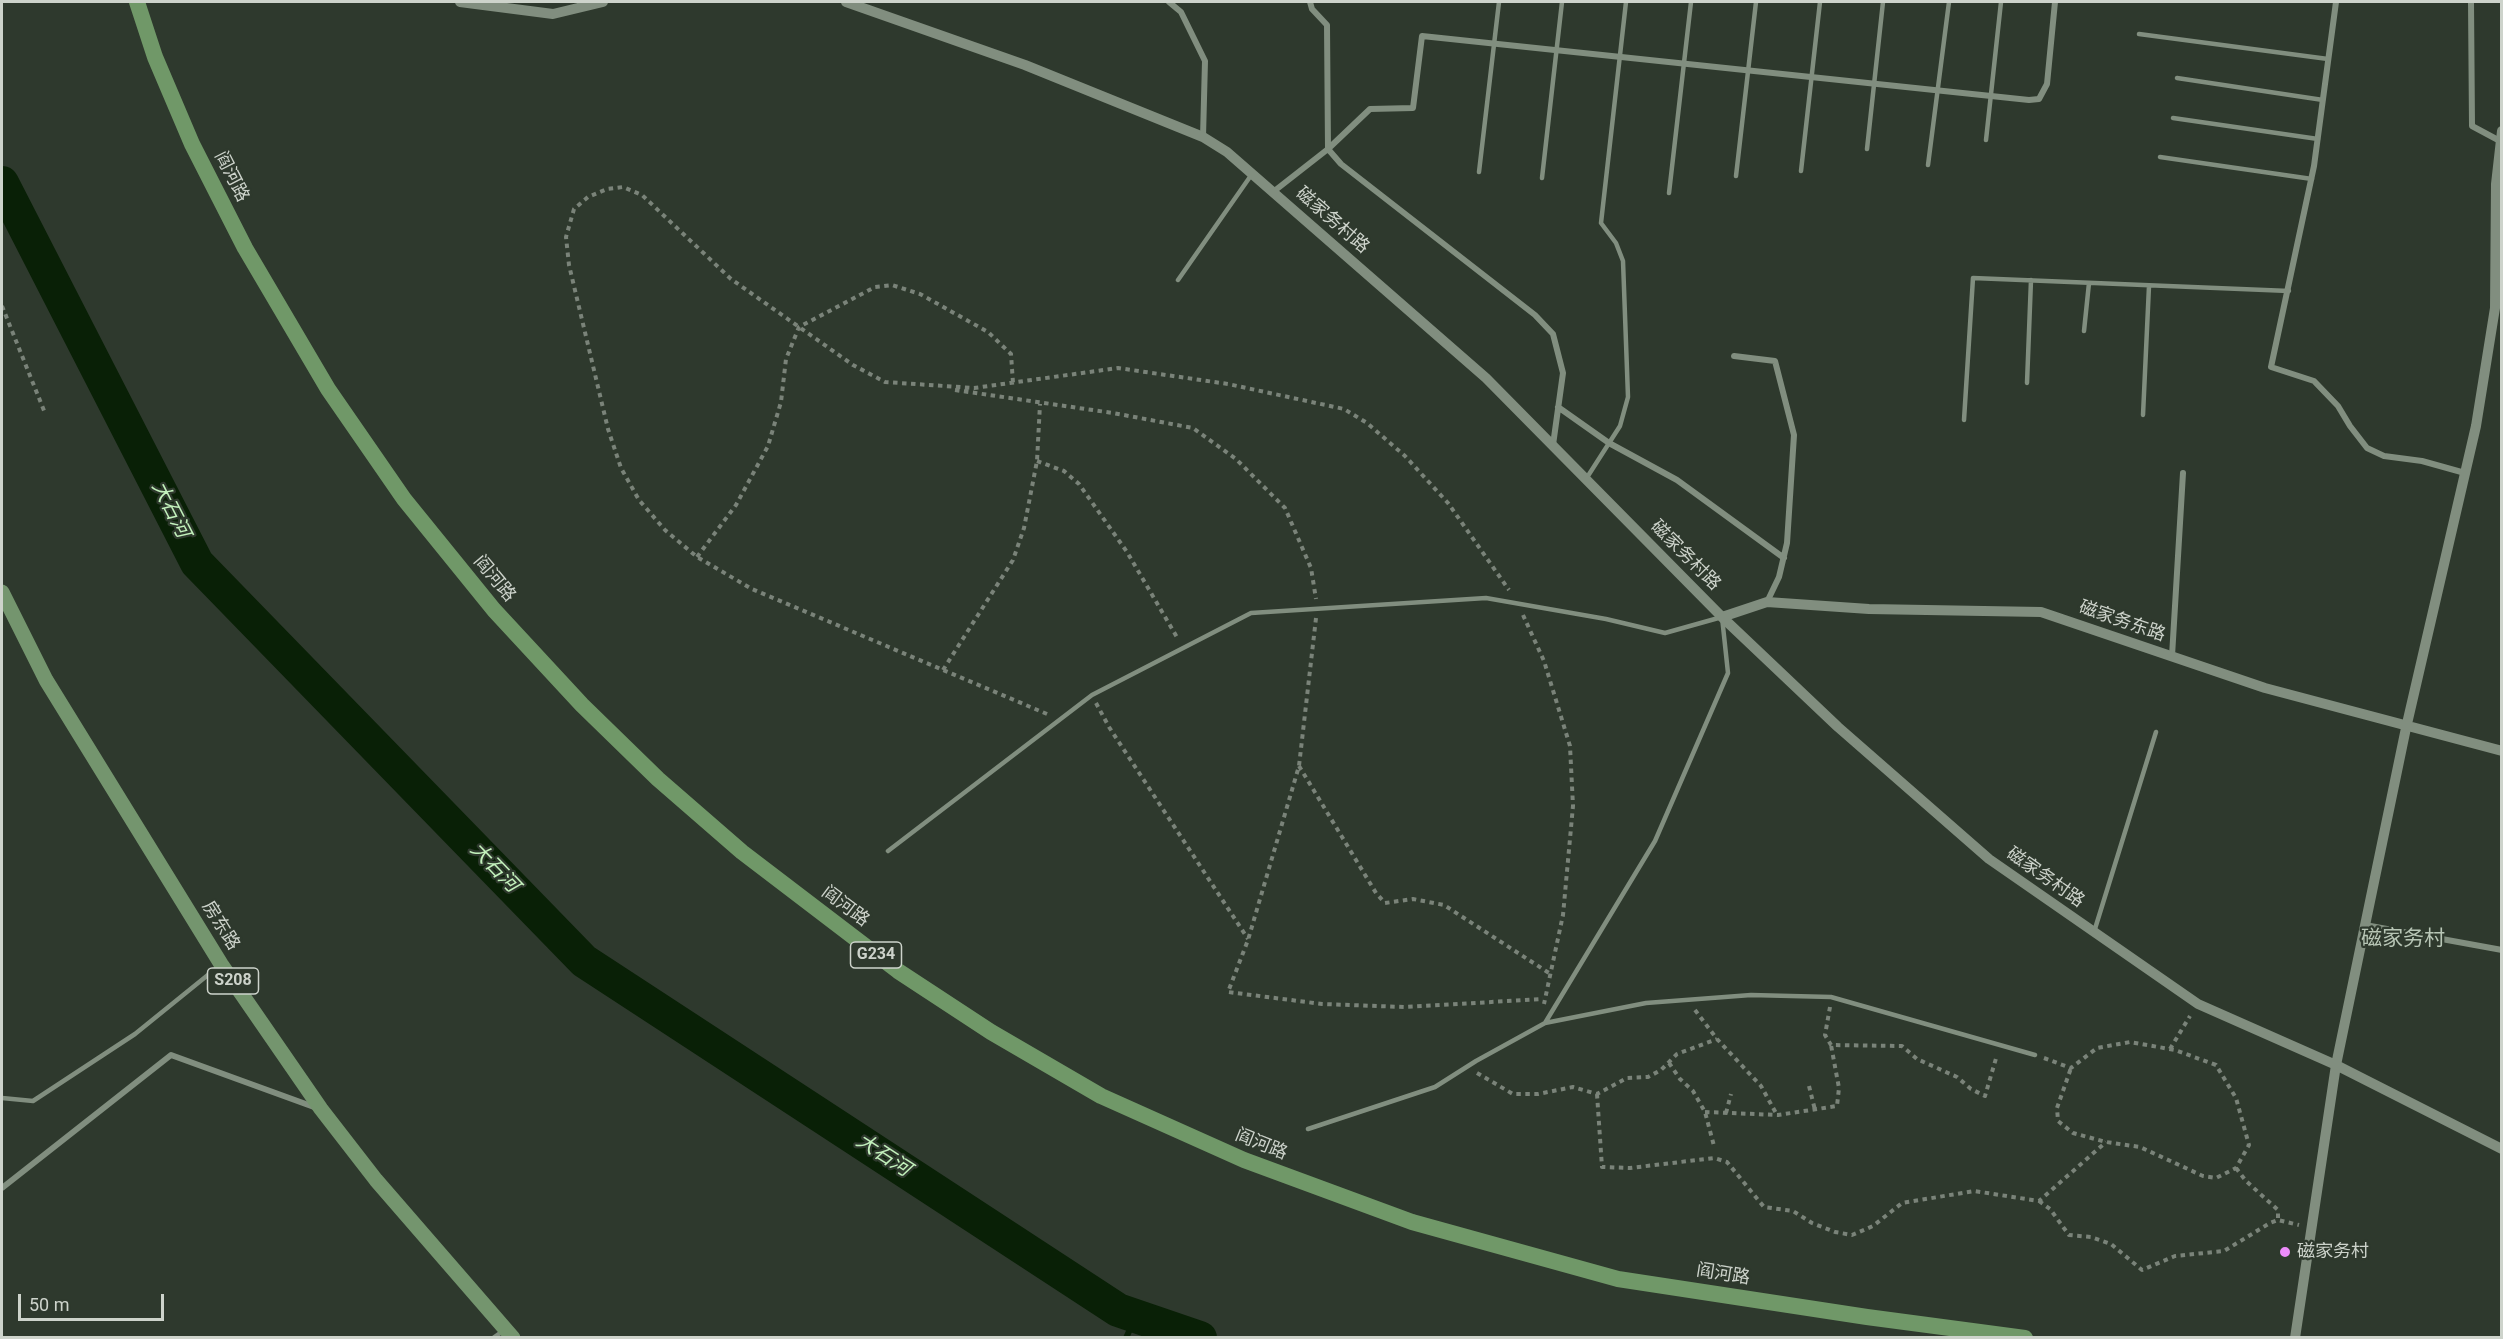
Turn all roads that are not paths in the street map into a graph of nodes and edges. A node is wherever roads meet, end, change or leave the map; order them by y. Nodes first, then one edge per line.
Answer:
1 (137, 2) edge
2 (460, 2) edge
3 (603, 2) edge
4 (846, 2) edge
5 (1169, 2) edge
6 (1310, 2) edge
7 (1498, 2) edge
8 (1562, 2) edge
9 (1626, 2) edge
10 (1690, 2) edge
11 (1756, 2) edge
12 (1820, 2) edge
13 (1883, 2) edge
14 (1949, 2) edge
15 (2001, 2) edge
16 (2055, 2) edge
17 (2336, 2) edge
18 (2471, 2) edge
19 (2139, 34) dead end
20 (1494, 44) junction
21 (1556, 51) junction
22 (1620, 57) junction
23 (2328, 59) junction
24 (1684, 64) junction
25 (1748, 71) junction
26 (1811, 78) junction
27 (2177, 78) dead end
28 (1874, 84) junction
29 (1938, 91) junction
30 (1991, 96) junction
31 (2323, 100) junction
32 (2173, 118) dead end
33 (2501, 136) edge
34 (1203, 137) junction
35 (2318, 139) junction
36 (1986, 140) dead end
37 (1328, 149) junction
38 (1867, 149) dead end
39 (2160, 157) dead end
40 (1928, 165) dead end
41 (1801, 171) dead end
42 (1479, 172) dead end
43 (1252, 174) junction
44 (1736, 176) dead end
45 (1542, 178) dead end
46 (2312, 179) junction
47 (1273, 192) junction
48 (1669, 192) dead end
49 (1178, 280) dead end
50 (2031, 280) junction
51 (2089, 283) junction
52 (2149, 286) junction
53 (2289, 291) junction
54 (2084, 331) dead end
55 (1734, 356) dead end
56 (2026, 383) dead end
57 (1558, 407) junction
58 (2143, 415) dead end
59 (1964, 420) dead end
60 (1609, 443) junction
61 (1553, 446) junction
62 (2183, 473) dead end
63 (2465, 473) junction
64 (1586, 479) junction
65 (1784, 558) junction
66 (2, 592) edge
67 (1767, 602) junction
68 (1722, 617) junction
69 (2172, 656) junction
70 (2406, 728) junction
71 (2156, 732) dead end
72 (2502, 751) edge
73 (888, 851) dead end
74 (2365, 925) junction
75 (2094, 932) junction
76 (2502, 950) edge
77 (221, 964) junction
78 (1545, 1023) junction
79 (2035, 1055) road end
80 (2336, 1065) junction
81 (2, 1098) edge
82 (321, 1109) junction
83 (1308, 1129) dead end
84 (2502, 1149) edge
85 (2, 1188) edge
86 (504, 1335) edge
87 (2025, 1338) edge
88 (2295, 1338) edge

1 - 87 highway, 阎河路 / G234
2 - 3 street
4 - 34 street, 磁家务村路
5 - 34 street
6 - 37 street
7 - 20 lane
8 - 21 lane
9 - 22 lane
10 - 24 lane
11 - 25 lane
12 - 26 lane
13 - 28 lane
14 - 29 lane
15 - 30 lane
16 - 30 street
17 - 23 street
18 - 33 street
19 - 23 lane
20 - 21 street
20 - 37 street
20 - 42 lane
21 - 22 street
21 - 45 lane
22 - 24 street
22 - 60 lane
23 - 31 street
24 - 25 street
24 - 48 lane
25 - 26 street
25 - 44 lane
26 - 28 street
26 - 41 lane
27 - 31 lane
28 - 29 street
28 - 38 lane
29 - 30 street
29 - 40 lane
30 - 36 lane
31 - 35 street
32 - 35 lane
33 - 63 street
34 - 43 street, 磁家务村路
35 - 46 street
37 - 47 street
37 - 57 street
39 - 46 lane
43 - 47 street, 磁家务村路
43 - 49 lane
46 - 53 street
47 - 61 street, 磁家务村路
50 - 51 lane
50 - 56 lane
50 - 59 lane
51 - 52 lane
51 - 54 lane
52 - 53 lane
52 - 58 lane
53 - 63 street
55 - 65 street
57 - 60 street
57 - 61 street
60 - 64 lane
60 - 65 street
61 - 64 street, 磁家务村路
62 - 69 street
63 - 70 street
64 - 68 street, 磁家务村路
65 - 67 street
66 - 77 main road, 房东路 / S208
67 - 68 street, 磁家务东路
67 - 69 street, 磁家务东路
68 - 73 lane
68 - 75 street, 磁家务村路
68 - 78 lane
69 - 70 street, 磁家务东路
70 - 72 street, 磁家务东路
70 - 74 street
71 - 75 lane
74 - 76 street
74 - 80 street
75 - 80 street, 磁家务村路
77 - 81 lane
77 - 82 main road, 房东路 / S208
78 - 79 lane
78 - 83 lane
80 - 84 street, 磁家务村路
80 - 88 street
82 - 85 street
82 - 86 main road, 房东路 / S208

